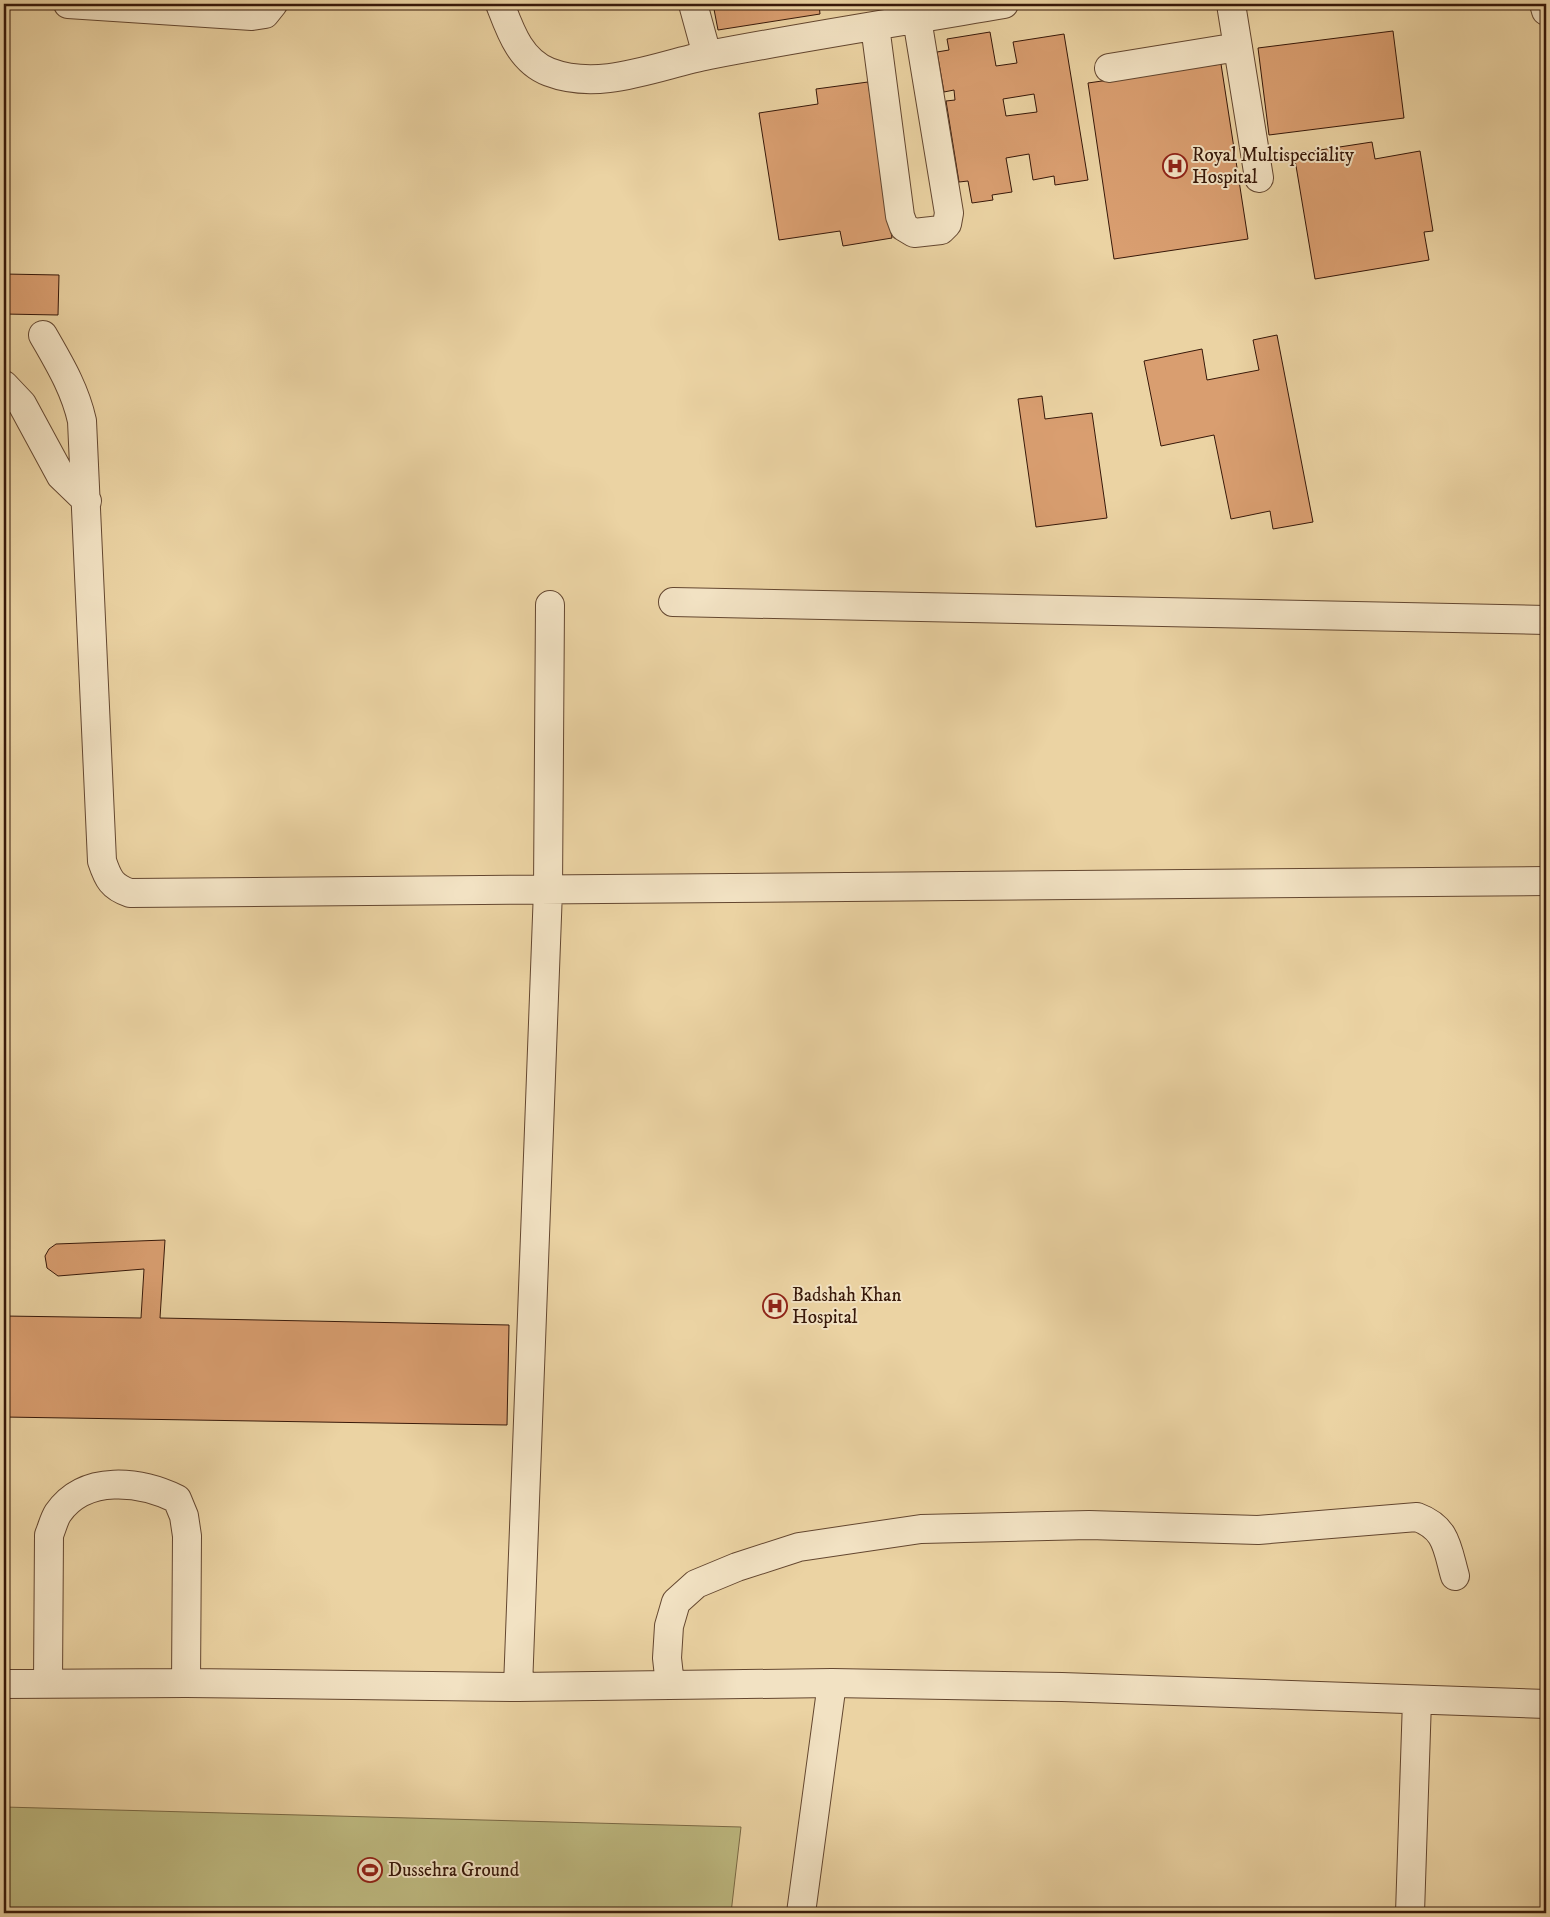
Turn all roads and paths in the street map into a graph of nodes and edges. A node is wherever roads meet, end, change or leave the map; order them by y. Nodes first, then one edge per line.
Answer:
1 (68, 4) edge
2 (273, 4) edge
3 (500, 4) edge
4 (693, 4) edge
5 (1004, 4) edge
6 (1231, 4) edge
7 (1544, 4) edge
8 (1546, 11) edge
9 (917, 19) junction
10 (875, 26) junction
11 (1238, 47) junction
12 (707, 55) junction
13 (1109, 68) dead end
14 (1259, 178) dead end
15 (43, 335) dead end
16 (4, 385) edge
17 (87, 502) junction
18 (673, 602) dead end
19 (550, 605) dead end
20 (1546, 620) edge
21 (1546, 881) edge
22 (548, 890) junction
23 (1455, 1576) dead end
24 (48, 1682) junction
25 (186, 1683) junction
26 (832, 1683) junction
27 (4, 1684) edge
28 (670, 1685) junction
29 (518, 1686) junction
30 (1417, 1700) junction
31 (1546, 1704) edge
32 (801, 1913) edge
33 (1410, 1913) edge

1 - 2 street
3 - 12 street
4 - 12 street
5 - 9 street
6 - 11 street
7 - 8 street
9 - 10 street
9 - 10 street
10 - 12 street
11 - 13 street
11 - 14 street
15 - 17 street
16 - 17 street
17 - 22 street
18 - 20 street
19 - 22 street
21 - 22 street
22 - 29 street
23 - 28 street
24 - 25 street
24 - 25 street
24 - 27 street
25 - 29 street
26 - 28 street
26 - 30 street
26 - 32 street
28 - 29 street
30 - 31 street
30 - 33 street

